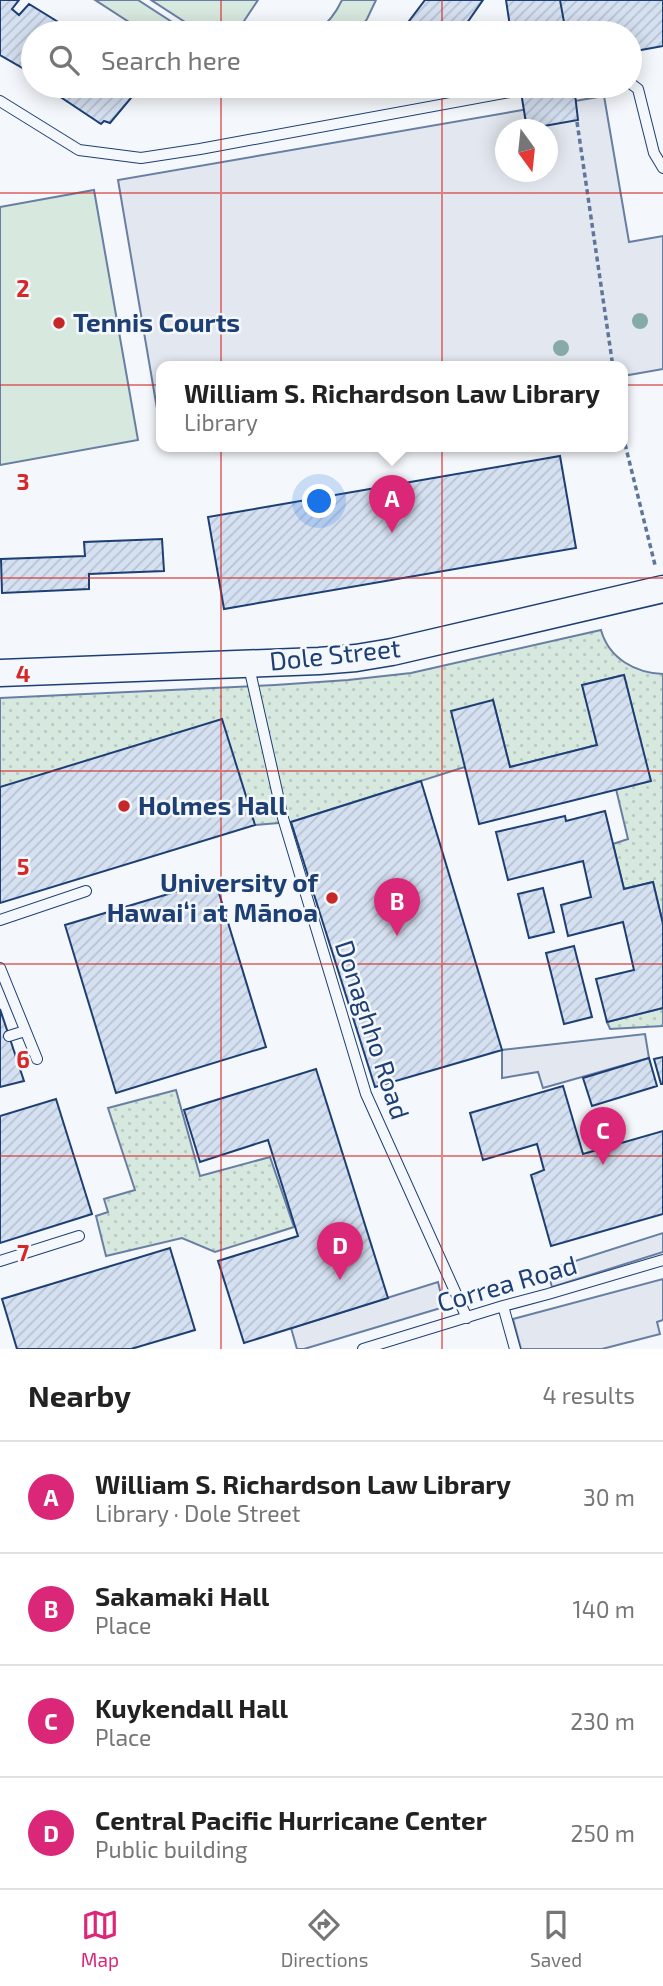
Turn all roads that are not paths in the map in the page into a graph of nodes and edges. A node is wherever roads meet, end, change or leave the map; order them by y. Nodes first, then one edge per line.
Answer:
1 (477, 98) edge
2 (640, 98) edge
3 (0, 101) edge
4 (663, 168) edge
5 (659, 577) edge
6 (248, 663) junction
7 (0, 673) edge
8 (86, 891) dead end
9 (0, 920) edge
10 (0, 968) edge
11 (25, 1031) junction
12 (9, 1036) dead end
13 (37, 1059) dead end
14 (79, 1236) dead end
15 (663, 1260) edge
16 (0, 1261) edge
17 (503, 1306) junction
18 (467, 1318) junction
19 (363, 1349) edge
20 (514, 1349) edge

1 - 3 lane
2 - 4 lane
5 - 6 street, Dole Street
6 - 7 street, Dole Street
6 - 18 lane, Donaghho Road
8 - 9 lane
10 - 11 lane
11 - 12 lane
11 - 13 lane
14 - 16 lane
15 - 17 lane, Correa Road
17 - 18 lane, Correa Road
17 - 20 lane
18 - 19 lane, Correa Road

